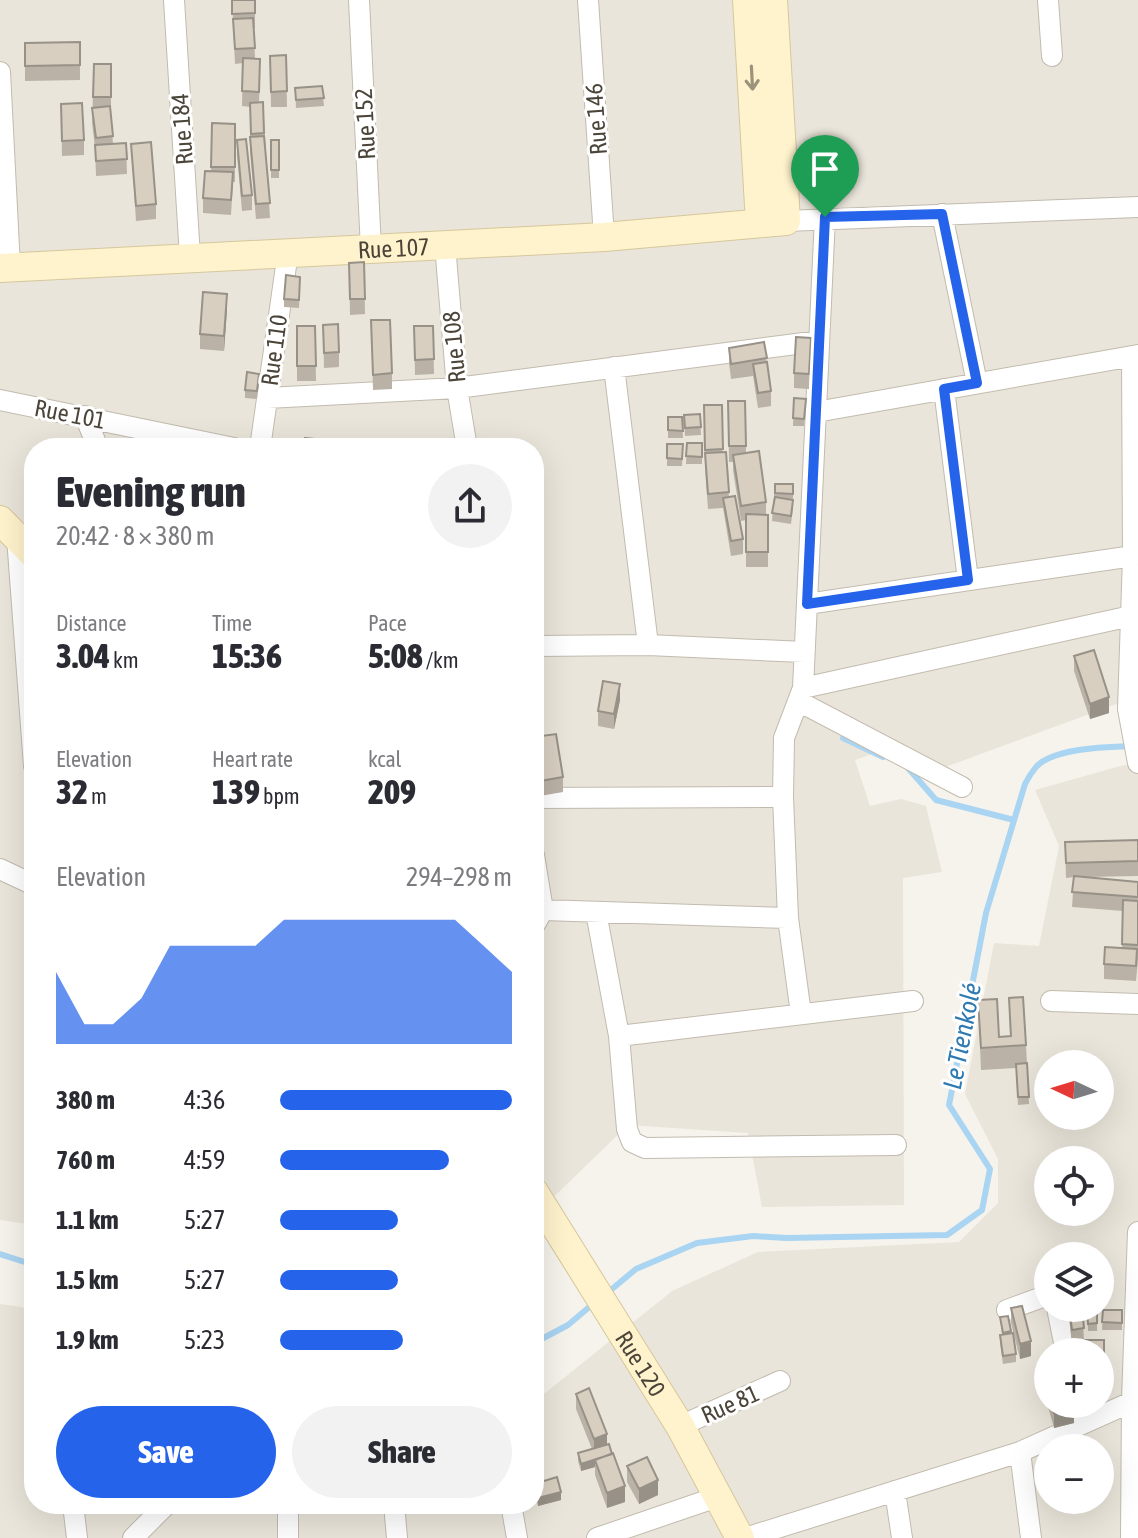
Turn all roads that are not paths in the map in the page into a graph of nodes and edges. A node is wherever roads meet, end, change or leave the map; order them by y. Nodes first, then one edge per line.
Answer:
1 (174, 0) edge
2 (359, 0) edge
3 (588, 0) edge
4 (747, 0) edge
5 (773, 0) edge
6 (1048, 0) edge
7 (1052, 56) dead end
8 (0, 72) edge
9 (1138, 207) edge
10 (942, 214) junction
11 (825, 217) junction
12 (773, 222) junction
13 (604, 237) junction
14 (445, 245) junction
15 (371, 249) junction
16 (288, 252) junction
17 (190, 257) junction
18 (5, 268) edge
19 (819, 341) junction
20 (1135, 356) edge
21 (614, 367) junction
22 (977, 383) junction
23 (457, 388) junction
24 (944, 389) junction
25 (267, 398) junction
26 (0, 400) edge
27 (816, 412) junction
28 (85, 416) junction
29 (94, 438) edge
30 (187, 438) edge
31 (261, 438) edge
32 (465, 438) edge
33 (1135, 517) edge
34 (17, 537) edge
35 (1133, 556) junction
36 (968, 580) junction
37 (807, 604) junction
38 (1131, 616) junction
39 (24, 631) edge
40 (1134, 643) edge
41 (648, 645) junction
42 (544, 646) edge
43 (804, 652) junction
44 (800, 694) junction
45 (1138, 763) edge
46 (962, 787) dead end
47 (783, 797) junction
48 (544, 798) edge
49 (0, 869) edge
50 (24, 880) edge
51 (596, 912) junction
52 (544, 917) edge
53 (788, 918) junction
54 (913, 1001) dead end
55 (1051, 1001) dead end
56 (1138, 1004) edge
57 (801, 1014) junction
58 (619, 1036) junction
59 (896, 1145) dead end
60 (544, 1210) edge
61 (1138, 1232) edge
62 (1034, 1300) edge
63 (1007, 1310) dead end
64 (780, 1381) dead end
65 (1135, 1399) edge
66 (1114, 1405) edge
67 (1072, 1418) edge
68 (680, 1426) junction
69 (1020, 1452) junction
70 (895, 1491) junction
71 (717, 1497) junction
72 (74, 1514) edge
73 (157, 1514) edge
74 (288, 1514) edge
75 (395, 1514) edge
76 (513, 1514) edge
77 (77, 1538) edge
78 (133, 1538) edge
79 (288, 1538) edge
80 (397, 1538) edge
81 (517, 1538) edge
82 (597, 1538) edge
83 (743, 1538) edge
84 (902, 1538) edge
85 (1031, 1538) edge
86 (1131, 1538) edge

1 - 17 street, Rue 184
2 - 15 street, Rue 152
3 - 13 street, Rue 146
4 -> 12 main road
5 - 12 main road
6 - 7 street
8 - 18 street
9 - 10 street
10 - 11 street
10 - 22 street
11 - 12 street
11 - 19 street
12 - 13 main road, Rue 107
13 - 14 main road, Rue 107
14 - 15 main road, Rue 107
14 - 23 street, Rue 108
15 - 16 main road, Rue 107
16 - 17 main road, Rue 107
16 - 25 street, Rue 110
17 - 18 main road, Rue 107
19 - 21 street
19 - 27 street
20 - 22 street
20 - 33 street
21 - 23 street
21 - 41 street
22 - 24 street
23 - 25 street
23 - 32 street, Rue 108
24 - 27 street
24 - 36 street
25 - 31 street, Rue 110
26 - 28 street, Rue 101
27 - 37 street
28 - 29 street
28 - 30 street, Rue 101
33 - 35 street
34 - 39 street
35 - 36 street
35 - 38 street
36 - 37 street
37 - 43 street
38 - 40 street
38 - 44 street
40 - 45 street
41 - 42 street
41 - 43 street
43 - 44 street
44 - 46 street
44 - 47 street
47 - 48 street
47 - 53 street
49 - 50 street
51 - 52 street
51 - 53 street
51 - 58 street
53 - 57 street
54 - 57 street
55 - 56 street
57 - 58 street
58 - 59 street
60 - 68 main road, Rue 120
61 - 65 street
62 - 63 street
64 - 68 street, Rue 81
65 - 66 street
65 - 86 street
67 - 69 street
68 - 71 main road, Rue 120
69 - 70 street
69 - 85 street
70 - 83 street
70 - 84 street
71 - 82 street
71 - 83 main road, Rue 120
72 - 77 street
73 - 78 street
74 - 79 street
75 - 80 street
76 - 81 street

